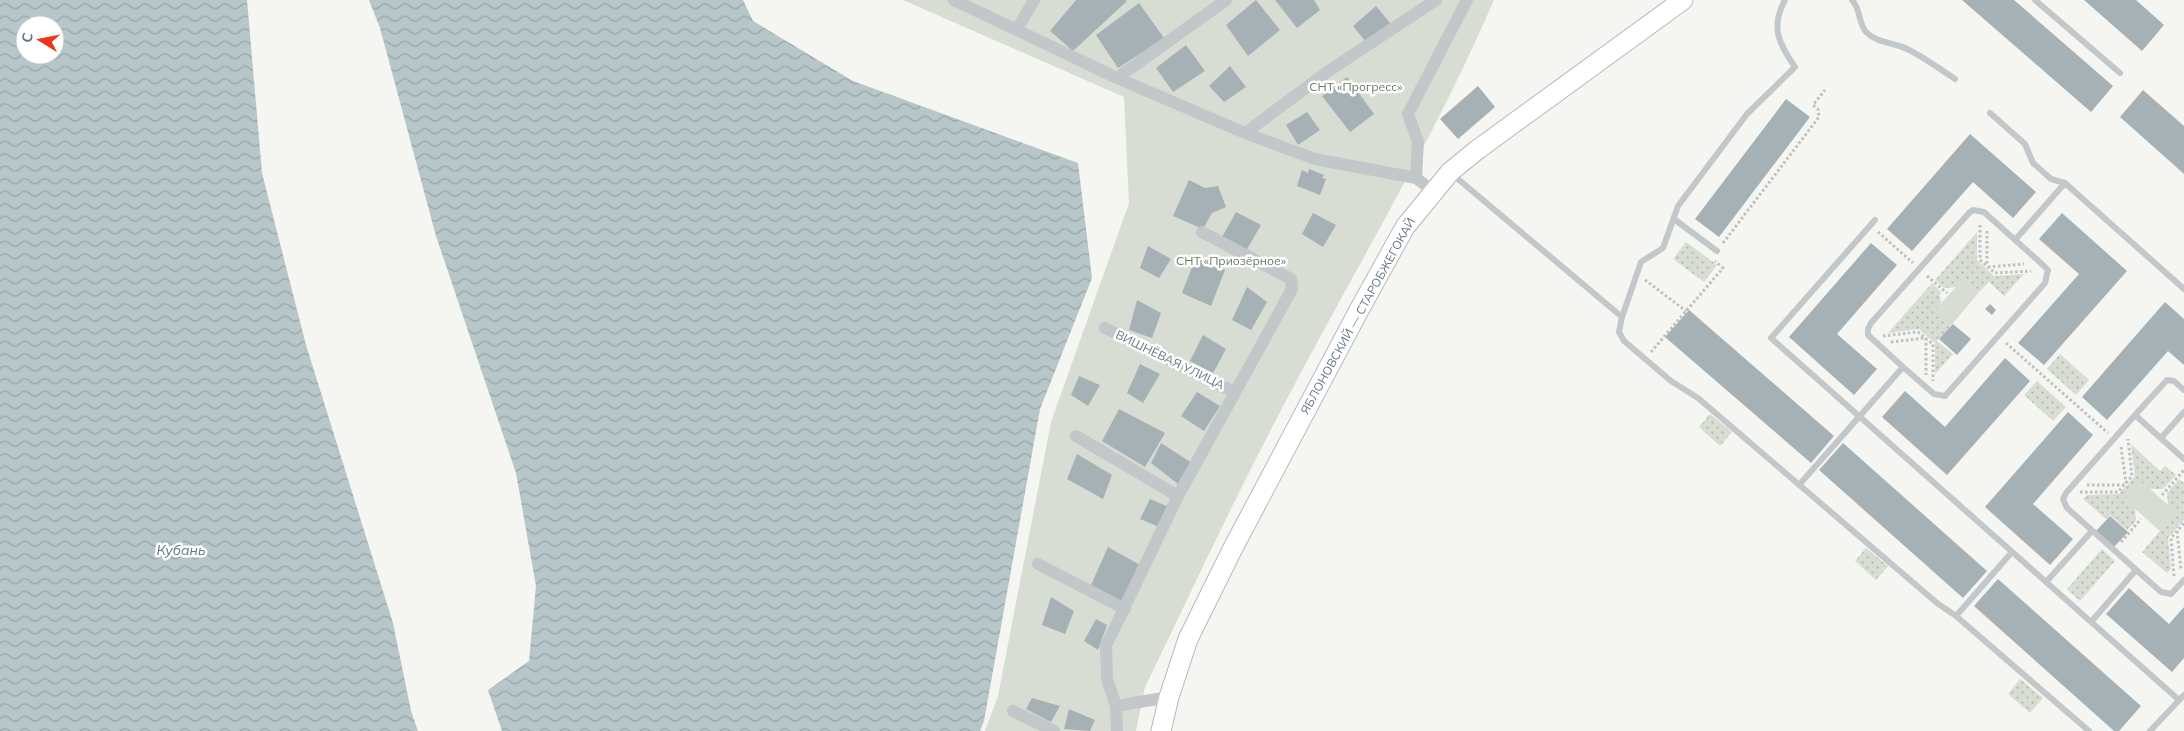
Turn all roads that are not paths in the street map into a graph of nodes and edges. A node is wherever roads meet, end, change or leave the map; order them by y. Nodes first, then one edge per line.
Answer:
1 (954, 0) edge
2 (1034, 0) edge
3 (1226, 0) edge
4 (1436, 0) edge
5 (1467, 0) edge
6 (1683, 0) edge
7 (1785, 0) edge
8 (1852, 0) edge
9 (2035, 0) edge
10 (1016, 29) junction
11 (2120, 73) dead end
12 (1117, 78) junction
13 (1955, 79) dead end
14 (1990, 113) dead end
15 (1245, 133) junction
16 (1450, 172) junction
17 (1416, 178) junction
18 (2065, 183) junction
19 (1433, 191) junction
20 (1674, 219) junction
21 (1873, 223) road end
22 (1202, 232) dead end
23 (2015, 240) junction
24 (1717, 252) road end
25 (2184, 288) edge
26 (1622, 317) junction
27 (1105, 328) dead end
28 (1903, 367) junction
29 (2184, 390) edge
30 (1234, 392) junction
31 (2184, 412) edge
32 (2135, 415) junction
33 (1860, 417) junction
34 (1076, 436) dead end
35 (2161, 438) junction
36 (2184, 459) edge
37 (1799, 485) junction
38 (1178, 496) junction
39 (2092, 530) junction
40 (2012, 552) junction
41 (1038, 564) dead end
42 (2136, 570) junction
43 (2184, 580) edge
44 (2046, 582) junction
45 (1125, 609) junction
46 (1956, 616) junction
47 (2091, 622) junction
48 (1169, 697) junction
49 (2182, 697) edge
50 (1116, 706) junction
51 (1013, 711) dead end
52 (1054, 731) edge
53 (1117, 731) edge
54 (1160, 731) edge
55 (2089, 731) edge
56 (2150, 731) edge

1 - 10 street
2 - 10 street
3 - 12 street
4 - 15 street
5 - 17 street
6 - 16 street, ЯБЛОНОВСКИЙ — СТАРОБЖЕГОКАЙ
7 - 20 lane
8 - 13 lane
9 - 11 lane
10 - 12 street
12 - 15 street
14 - 18 lane
15 - 17 street
16 - 19 street, ЯБЛОНОВСКИЙ — СТАРОБЖЕГОКАЙ
16 - 26 lane
17 - 19 street
18 - 23 lane
18 - 25 lane
19 - 48 street, ЯБЛОНОВСКИЙ — СТАРОБЖЕГОКАЙ
20 - 24 lane
20 - 26 lane
21 - 33 lane
22 - 30 street
23 - 28 lane
23 - 28 lane
26 - 37 lane
27 - 30 street, ВИШНЁВАЯ УЛИЦА
28 - 33 lane
29 - 32 lane
30 - 38 street
31 - 35 lane
32 - 35 lane
32 - 39 lane
33 - 37 lane
33 - 40 lane
34 - 38 street
35 - 36 lane
37 - 46 lane
38 - 45 street
39 - 42 lane
39 - 44 lane
40 - 44 lane
40 - 46 lane
41 - 45 street
42 - 43 lane
42 - 47 lane
44 - 47 lane
45 - 50 street
46 - 55 lane
47 - 49 lane
48 - 50 street
48 - 54 street, ЯБЛОНОВСКИЙ — СТАРОБЖЕГОКАЙ
49 - 56 lane
50 - 53 street
51 - 52 street

